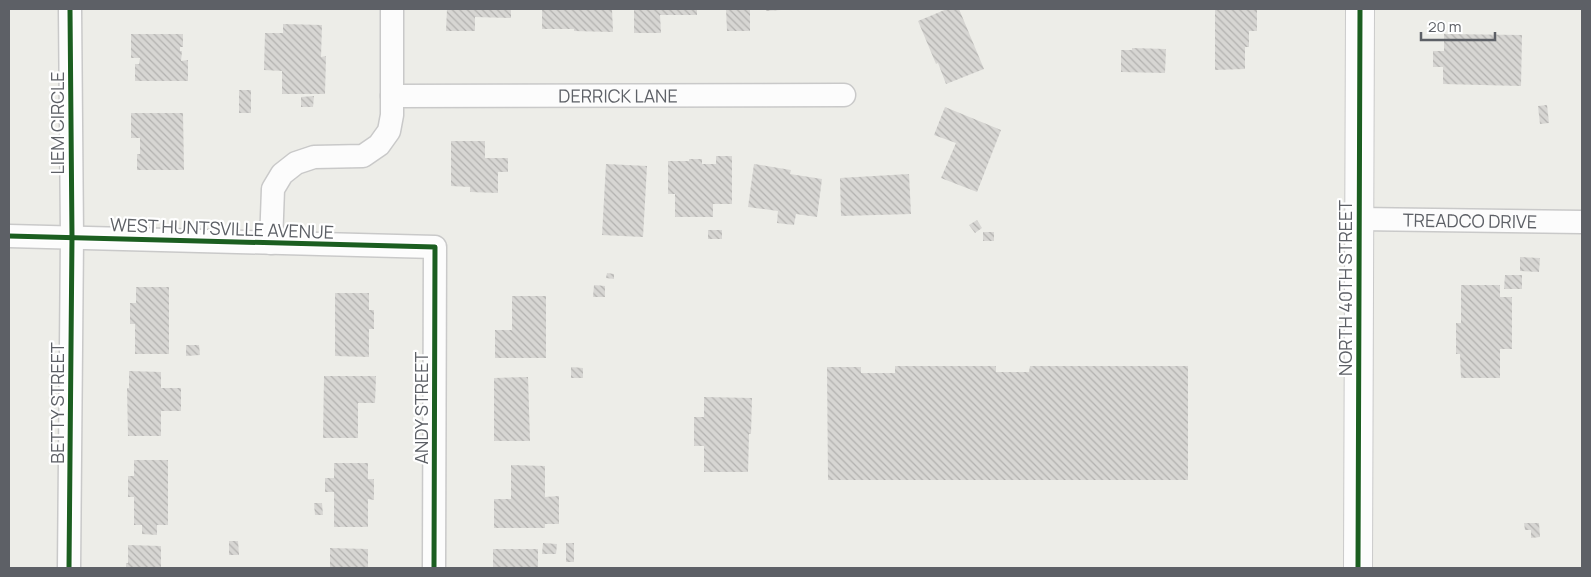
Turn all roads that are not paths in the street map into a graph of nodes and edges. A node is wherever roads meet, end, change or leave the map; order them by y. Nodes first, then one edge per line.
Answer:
1 (70, 9) edge
2 (392, 9) edge
3 (1360, 9) edge
4 (844, 95) dead end
5 (392, 96) junction
6 (1359, 219) junction
7 (1582, 222) edge
8 (9, 236) edge
9 (72, 237) junction
10 (271, 243) junction
11 (435, 247) joint
12 (70, 568) edge
13 (434, 568) edge
14 (1358, 568) edge

1 - 9 street, LIEM CIRCLE
2 - 5 street
3 - 6 street, NORTH 40TH STREET
4 - 5 street, DERRICK LANE
5 - 10 street
6 - 7 street, TREADCO DRIVE
6 - 14 street, NORTH 40TH STREET
8 - 9 street, WEST HUNTSVILLE AVENUE
9 - 10 street, WEST HUNTSVILLE AVENUE
9 - 12 street, BETTY STREET
10 - 11 street, WEST HUNTSVILLE AVENUE
11 - 13 street, ANDY STREET

